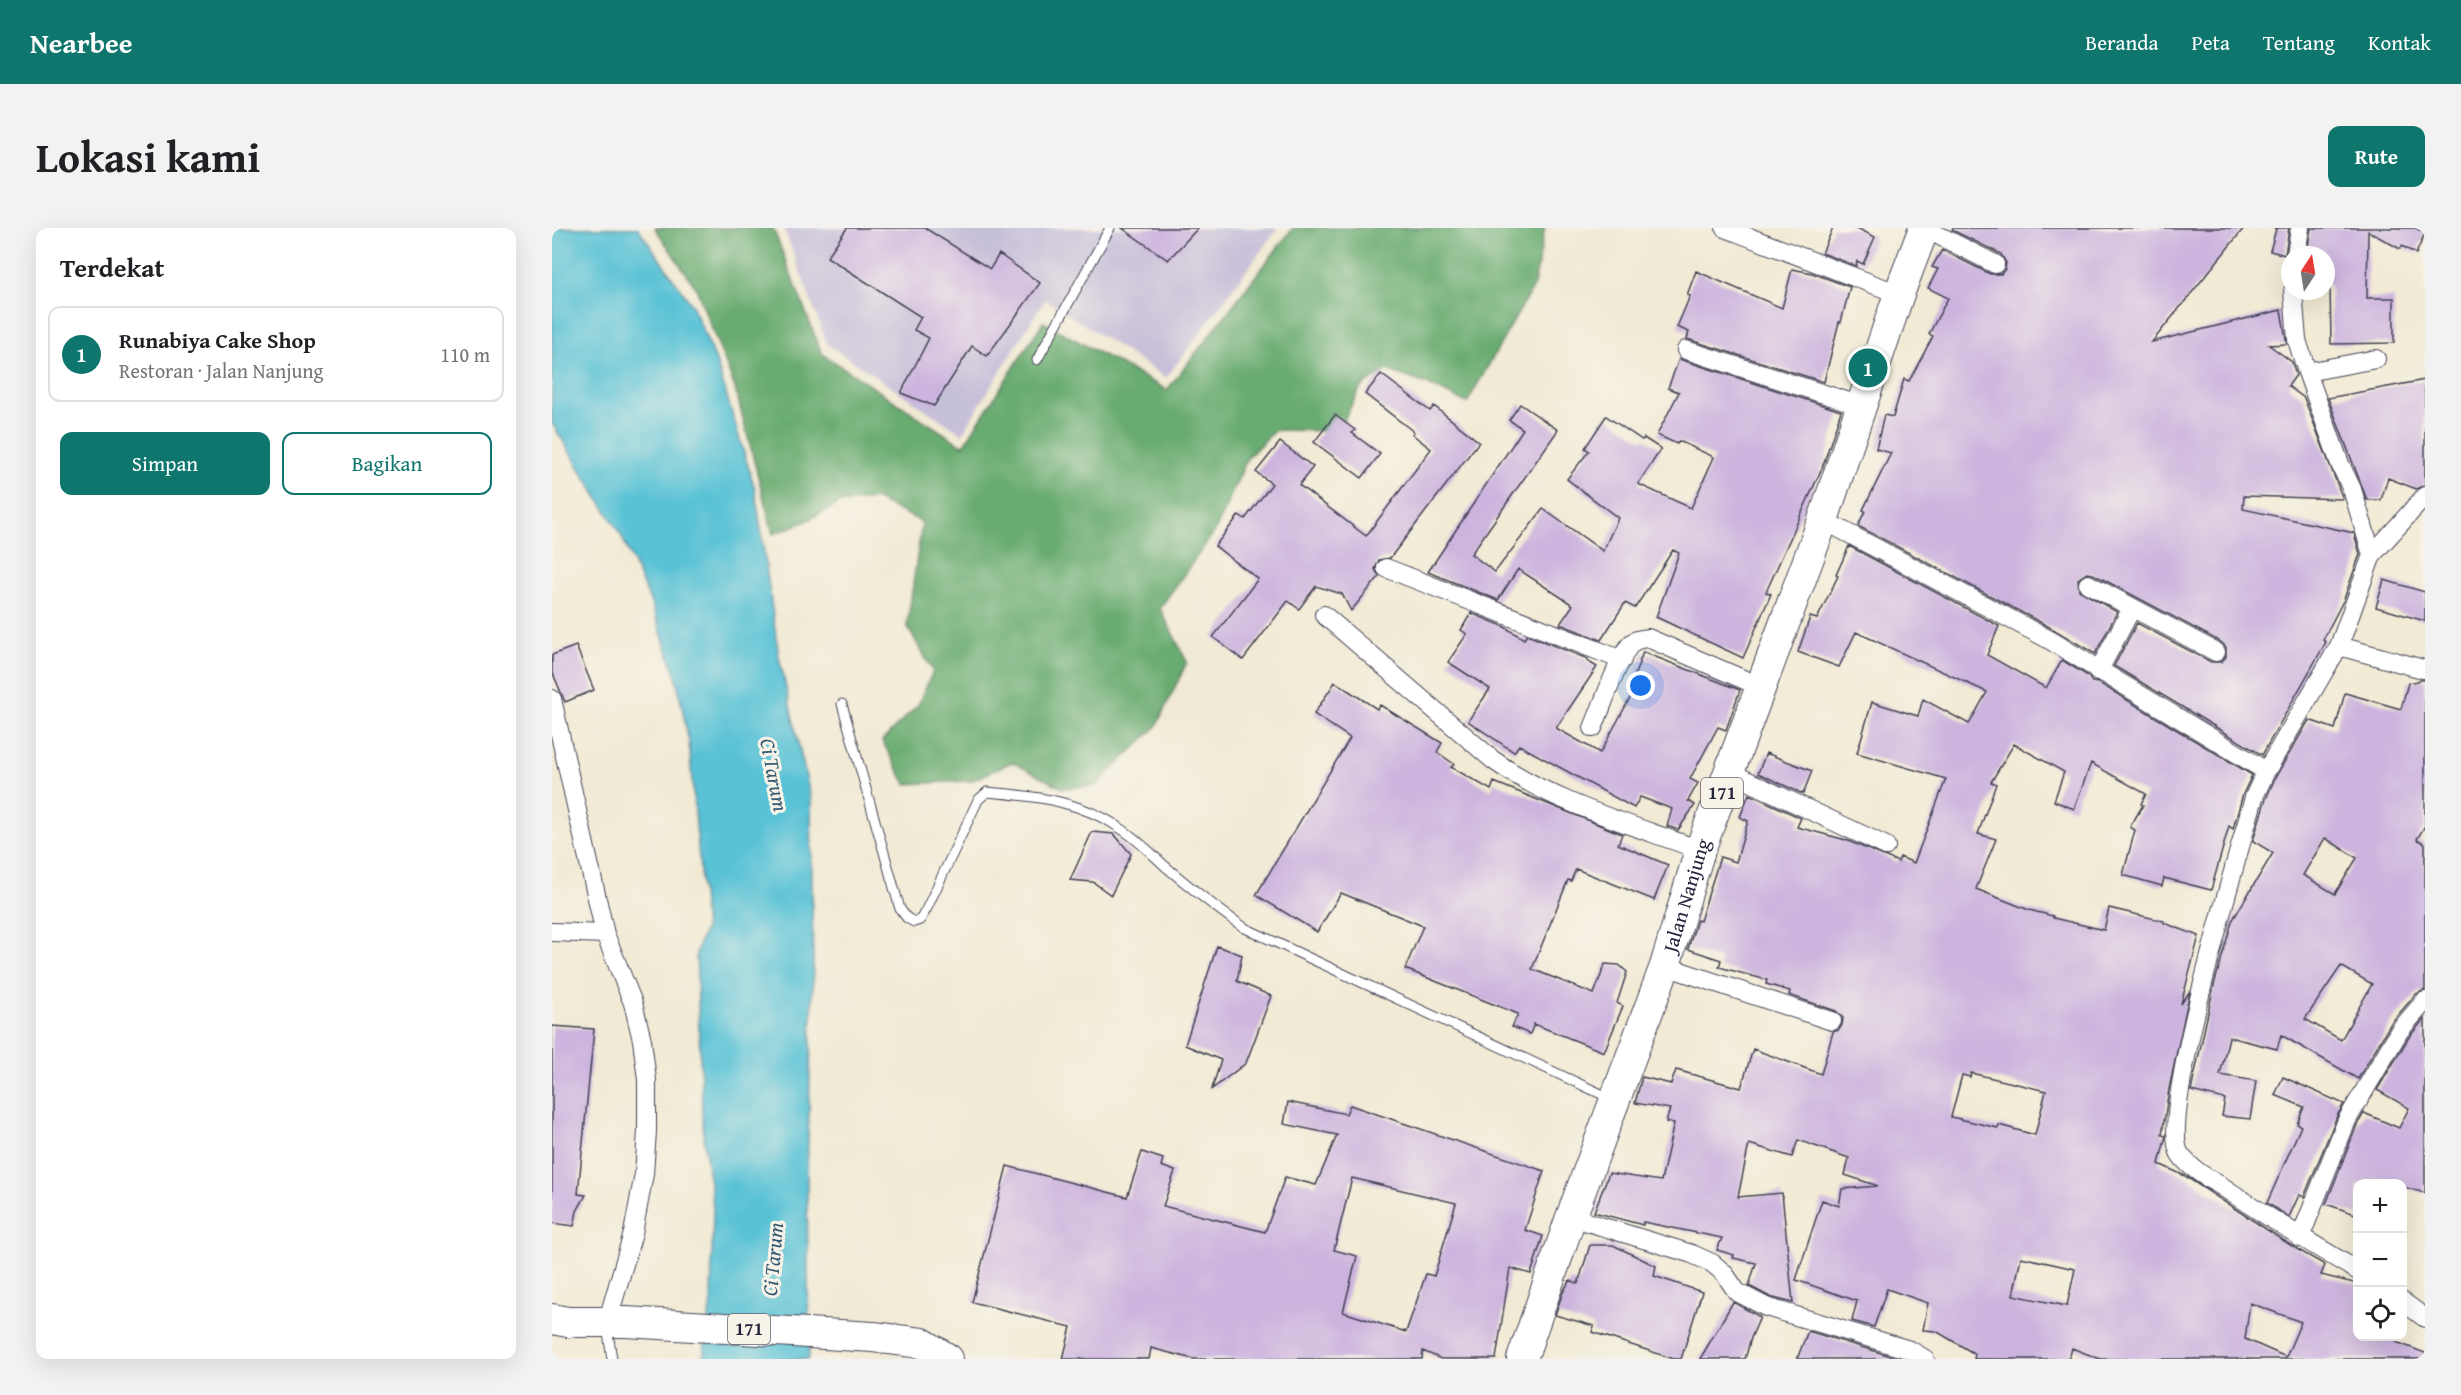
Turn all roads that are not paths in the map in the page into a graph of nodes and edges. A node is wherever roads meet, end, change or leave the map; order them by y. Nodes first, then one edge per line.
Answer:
1 (1110, 228) edge
2 (1725, 228) edge
3 (1924, 228) edge
4 (2301, 228) edge
5 (2298, 246) edge
6 (1995, 264) dead end
7 (1899, 294) junction
8 (2294, 300) edge
9 (1686, 350) dead end
10 (2376, 359) dead end
11 (1037, 360) dead end
12 (2307, 372) junction
13 (1862, 406) junction
14 (2425, 496) edge
15 (1823, 520) junction
16 (2372, 555) junction
17 (1386, 568) dead end
18 (2088, 584) dead end
19 (2132, 608) junction
20 (1324, 615) dead end
21 (2339, 646) junction
22 (2216, 652) dead end
23 (1622, 660) junction
24 (2423, 669) dead end
25 (2098, 672) junction
26 (1761, 687) junction
27 (552, 699) edge
28 (842, 704) dead end
29 (1593, 728) dead end
30 (2266, 771) junction
31 (1730, 772) junction
32 (1886, 846) dead end
33 (1700, 850) junction
34 (552, 932) edge
35 (605, 934) junction
36 (1665, 966) junction
37 (2425, 1001) edge
38 (1832, 1021) dead end
39 (1616, 1101) junction
40 (1571, 1217) junction
41 (2300, 1238) junction
42 (2353, 1268) edge
43 (2407, 1303) edge
44 (2425, 1318) edge
45 (552, 1319) edge
46 (616, 1323) junction
47 (612, 1359) edge
48 (948, 1359) edge
49 (1522, 1359) edge
50 (1925, 1359) edge

1 - 11 lane
2 - 7 street
3 - 6 street
3 - 7 main road, Jalan Nanjung / 171
4 - 5 street
7 - 13 main road, Jalan Nanjung / 171
8 - 12 street
9 - 13 street
10 - 12 street
12 - 16 street
13 - 15 main road, Jalan Nanjung / 171
14 - 16 street
15 - 25 street
15 - 26 main road, Jalan Nanjung / 171
16 - 21 street
17 - 23 street
18 - 19 street
19 - 22 street
19 - 25 street
20 - 33 street
21 - 24 street
21 - 30 street
23 - 26 street
23 - 29 street
25 - 30 street
26 - 31 main road, Jalan Nanjung / 171
27 - 35 street
28 - 39 lane
30 - 41 street
31 - 32 street
31 - 33 main road, Jalan Nanjung / 171
33 - 36 main road, Jalan Nanjung / 171
34 - 35 street
35 - 46 street
36 - 38 street
36 - 39 main road, Jalan Nanjung / 171
37 - 41 street
39 - 40 main road, Jalan Nanjung / 171
40 - 49 main road, Jalan Nanjung / 171
40 - 50 street
41 - 42 street
43 - 44 street
45 - 46 main road, 171
46 - 47 lane
46 - 48 main road, 171

